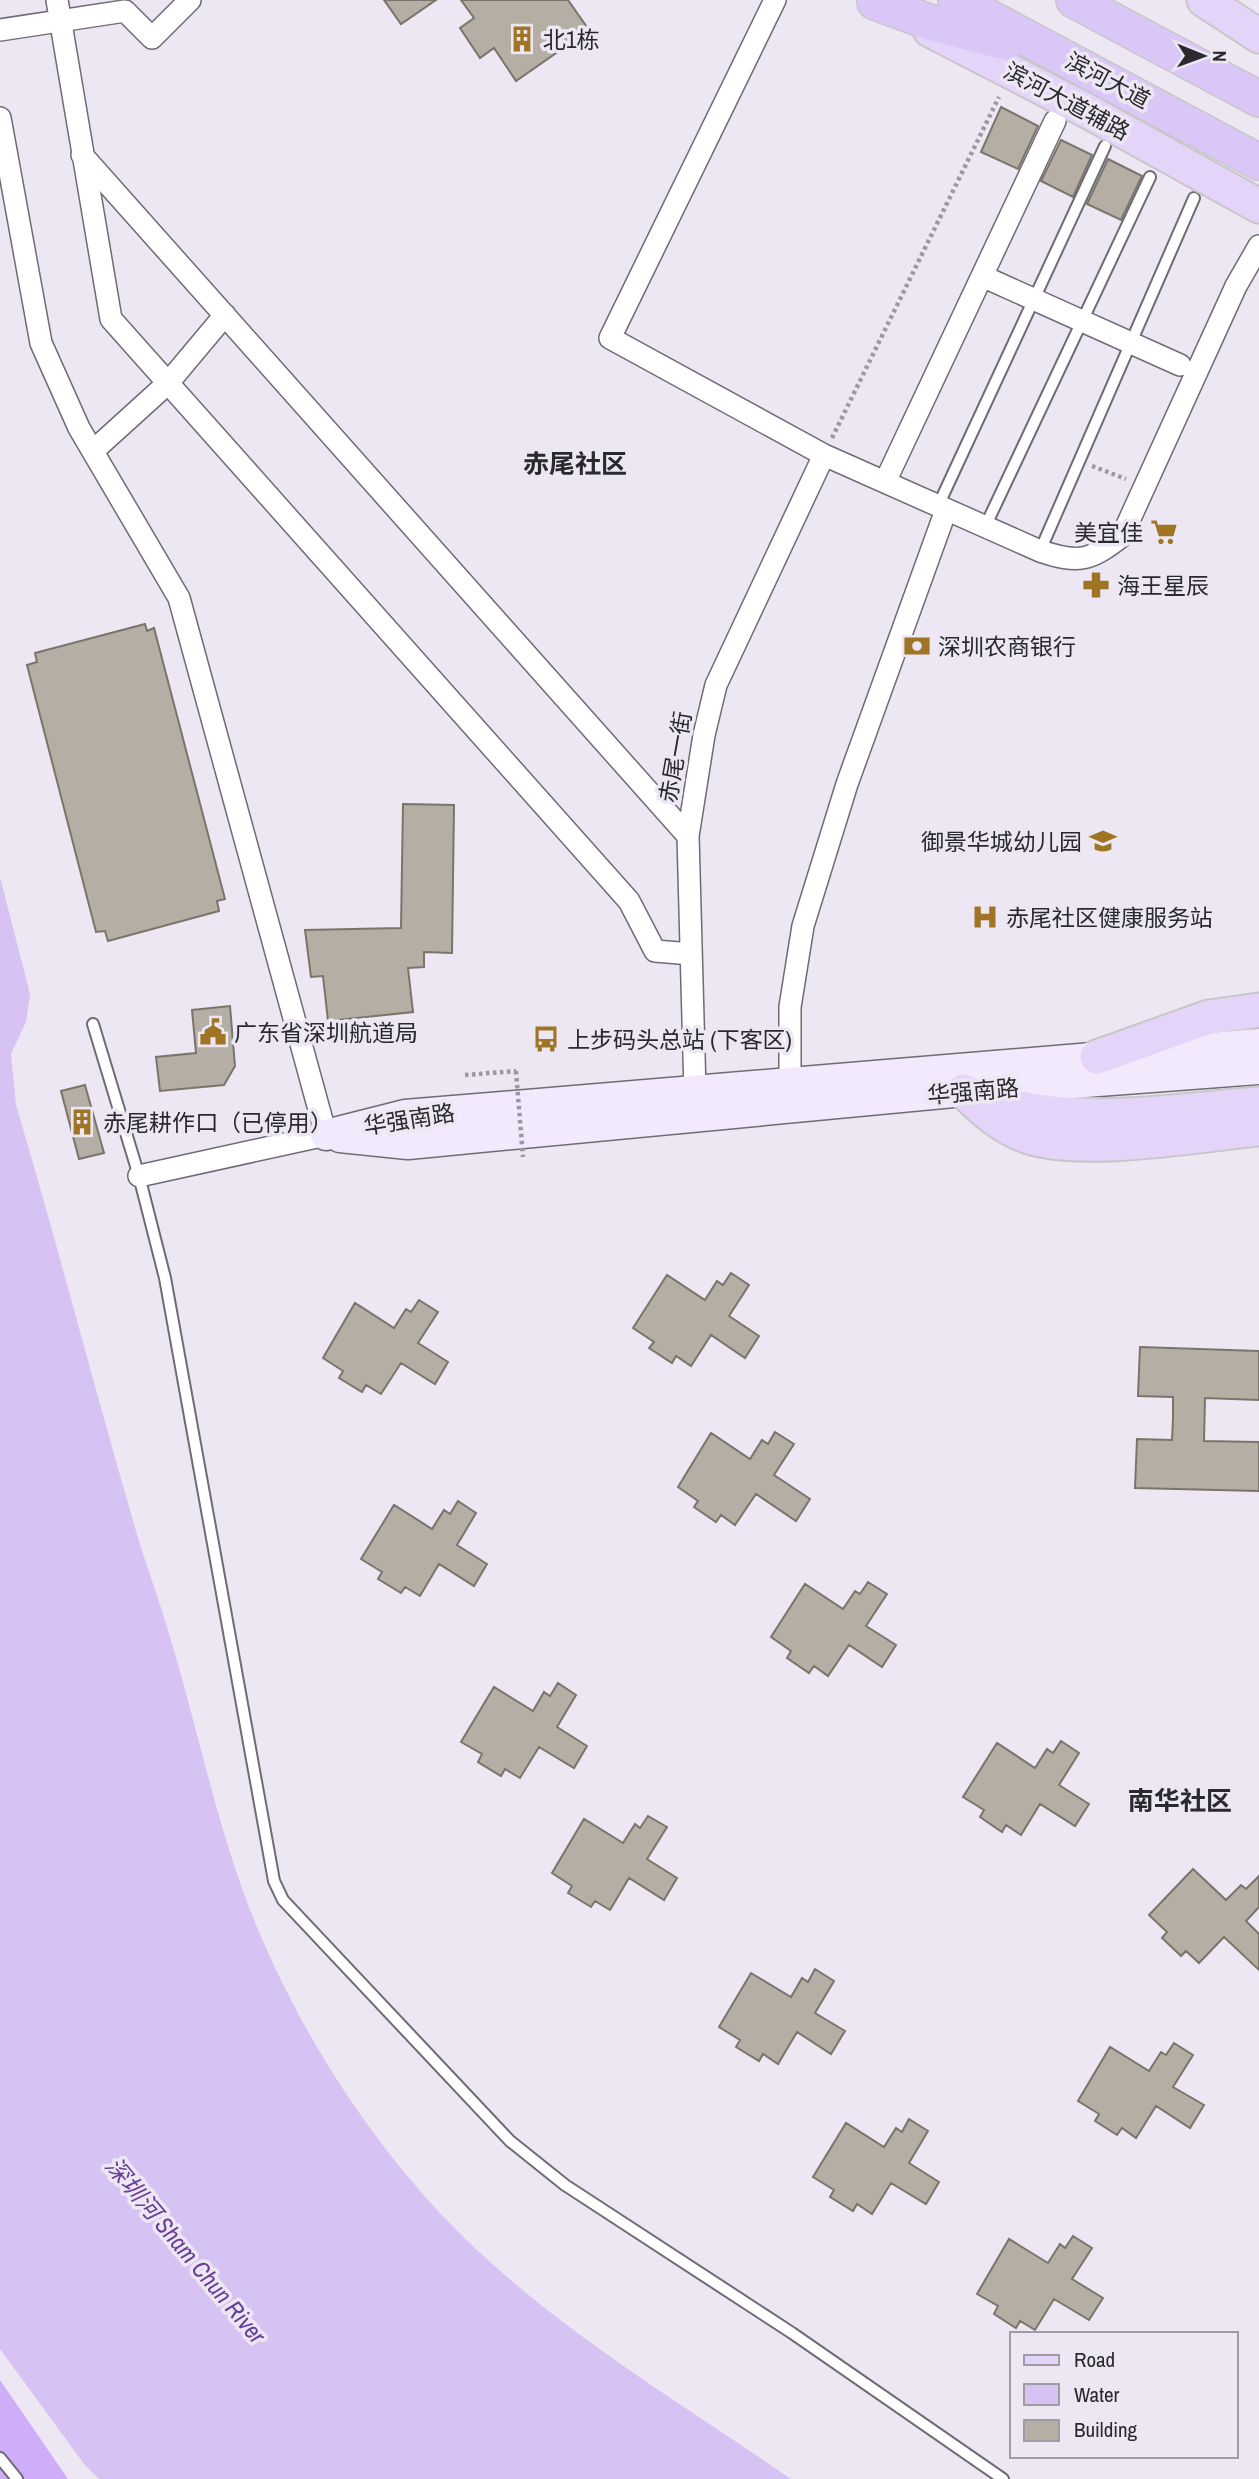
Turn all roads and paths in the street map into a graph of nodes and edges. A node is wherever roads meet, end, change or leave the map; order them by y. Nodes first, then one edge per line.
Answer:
1 (57, 0) edge
2 (190, 0) edge
3 (775, 0) edge
4 (956, 0) edge
5 (1074, 0) edge
6 (1204, 0) edge
7 (874, 1) edge
8 (58, 22) junction
9 (0, 30) edge
10 (1259, 36) edge
11 (1079, 64) junction
12 (999, 97) dead end
13 (1259, 99) edge
14 (0, 118) edge
15 (1055, 121) dead end
16 (1105, 146) dead end
17 (81, 154) junction
18 (1259, 162) edge
19 (1150, 177) dead end
20 (1194, 198) dead end
21 (1259, 206) edge
22 (1259, 246) edge
23 (982, 276) junction
24 (1033, 300) junction
25 (225, 316) junction
26 (1082, 322) junction
27 (1131, 344) junction
28 (1180, 365) dead end
29 (168, 383) junction
30 (93, 451) junction
31 (824, 455) junction
32 (885, 482) junction
33 (942, 508) junction
34 (985, 527) junction
35 (1040, 551) junction
36 (688, 836) junction
37 (691, 954) junction
38 (1259, 1010) edge
39 (93, 1024) dead end
40 (1259, 1044) edge
41 (1097, 1057) junction
42 (1259, 1069) edge
43 (465, 1075) dead end
44 (790, 1084) junction
45 (964, 1091) junction
46 (695, 1092) junction
47 (1259, 1104) edge
48 (1259, 1129) edge
49 (326, 1135) junction
50 (523, 1157) dead end
51 (139, 1176) junction
52 (0, 2458) edge
53 (16, 2479) edge
54 (1003, 2479) edge

1 - 8 street
2 - 8 street
3 - 31 street
4 - 11 highway, 滨河大道
5 - 13 highway
6 - 10 main road
7 - 11 highway
7 - 21 main road, 滨河大道辅路
8 - 9 street
8 - 17 street
11 - 18 highway, 滨河大道
12 - 31 path
14 - 30 street
15 - 23 street
16 - 24 lane
17 - 25 street
17 - 29 street
19 - 26 lane
20 - 27 lane
22 - 35 street
23 - 24 street
23 - 32 street
24 - 26 street
24 - 33 lane
25 - 29 street
25 - 36 street
26 - 27 street
26 - 34 lane
27 - 28 street
27 - 35 lane
29 - 30 street
29 - 37 street
30 - 49 street
31 - 32 street
31 - 36 street, 赤尾一街
32 - 33 street
33 - 34 street
33 - 44 street
34 - 35 street
36 - 37 street, 赤尾一街
37 - 46 street, 赤尾一街
38 - 41 main road
39 - 51 lane
40 - 41 main road, 华强南路
41 - 44 main road, 华强南路
42 - 45 main road, 华强南路
43 - 50 path, bridge
44 - 46 main road, 华强南路
45 - 47 main road
45 - 48 main road
45 - 49 main road, 华强南路
46 - 49 main road, 华强南路
49 - 51 street
51 - 54 lane
52 - 53 lane

